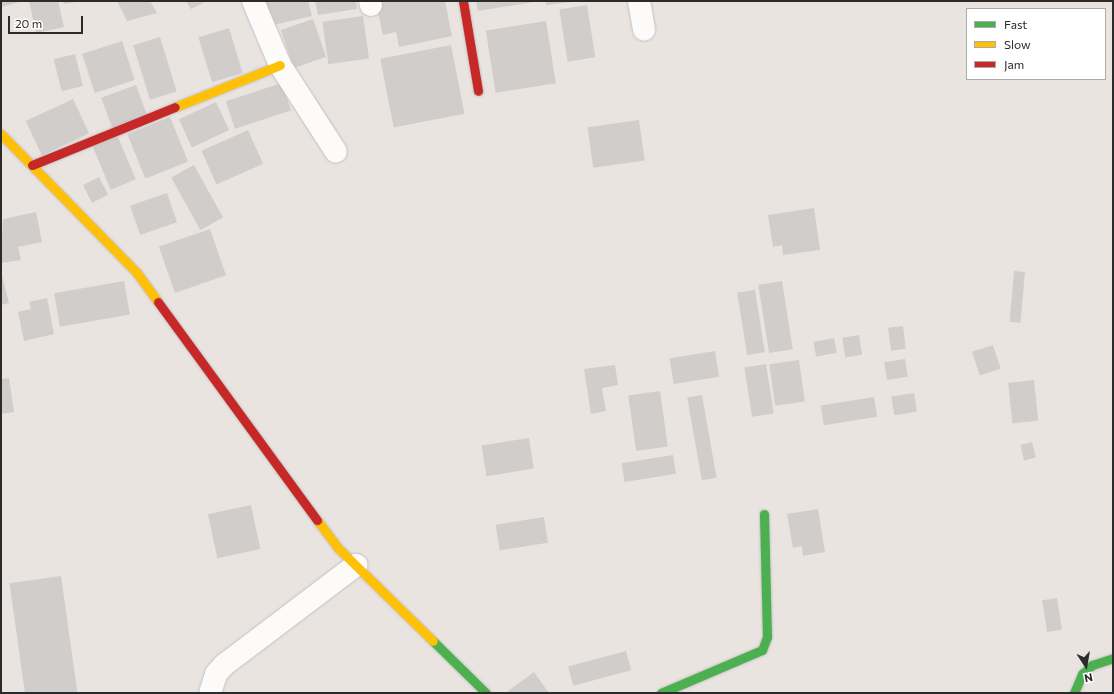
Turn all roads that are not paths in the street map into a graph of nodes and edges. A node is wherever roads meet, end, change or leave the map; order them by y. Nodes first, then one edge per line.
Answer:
1 (253, 1) edge
2 (463, 1) edge
3 (639, 1) edge
4 (644, 30) dead end
5 (280, 65) junction
6 (478, 91) dead end
7 (1, 134) edge
8 (336, 152) dead end
9 (32, 165) junction
10 (764, 514) dead end
11 (356, 565) junction
12 (1113, 658) edge
13 (210, 693) edge
14 (486, 693) edge
15 (661, 693) edge
16 (1074, 693) edge

1 - 5 street
2 - 6 street
3 - 4 street
5 - 8 street
5 - 9 street
7 - 9 street
9 - 11 street
10 - 15 street
11 - 13 street
11 - 14 street
12 - 16 street

